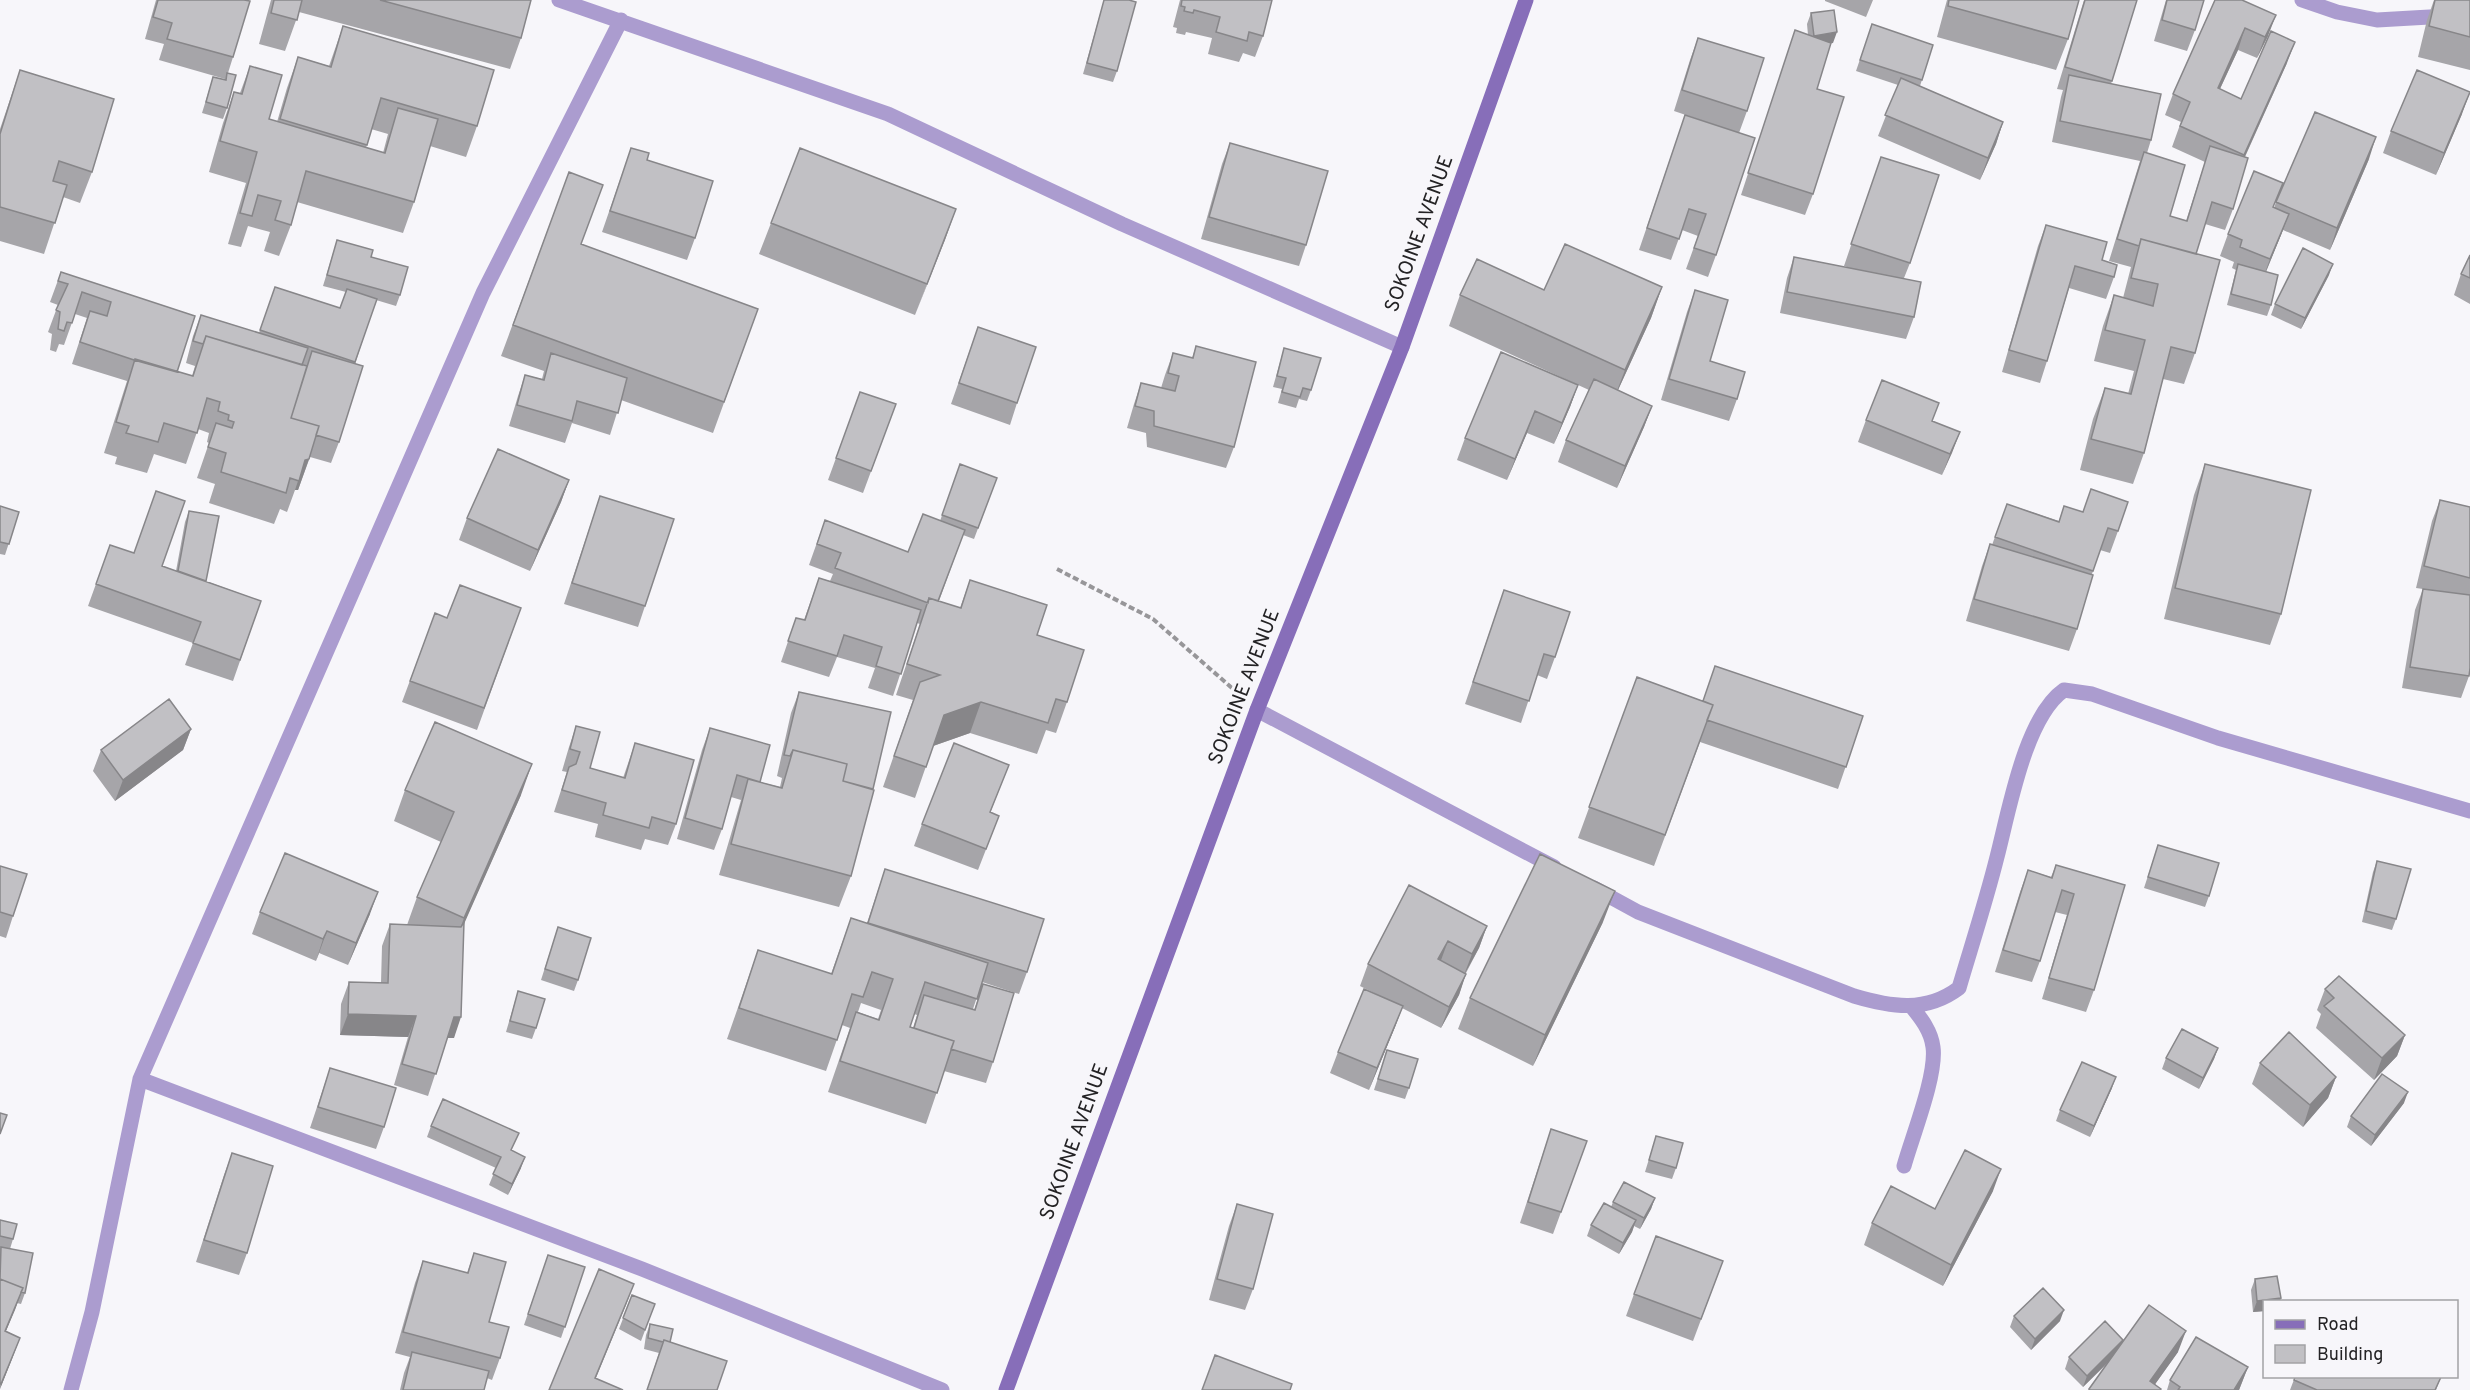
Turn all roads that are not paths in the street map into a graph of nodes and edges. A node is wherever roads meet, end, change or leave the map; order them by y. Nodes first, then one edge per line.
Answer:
1 (559, 0) edge
2 (1526, 0) edge
3 (2302, 0) edge
4 (2456, 16) edge
5 (621, 20) junction
6 (1402, 347) junction
7 (1257, 710) junction
8 (2470, 811) edge
9 (1911, 1006) junction
10 (140, 1079) junction
11 (1904, 1166) dead end
12 (71, 1390) edge
13 (942, 1390) edge
14 (1006, 1390) edge

1 - 5 street
2 - 6 street, SOKOINE AVENUE
3 - 4 street
5 - 6 street
5 - 10 street
6 - 7 street, SOKOINE AVENUE
7 - 9 street
7 - 14 street, SOKOINE AVENUE
8 - 9 street
9 - 11 street
10 - 12 street
10 - 13 street

